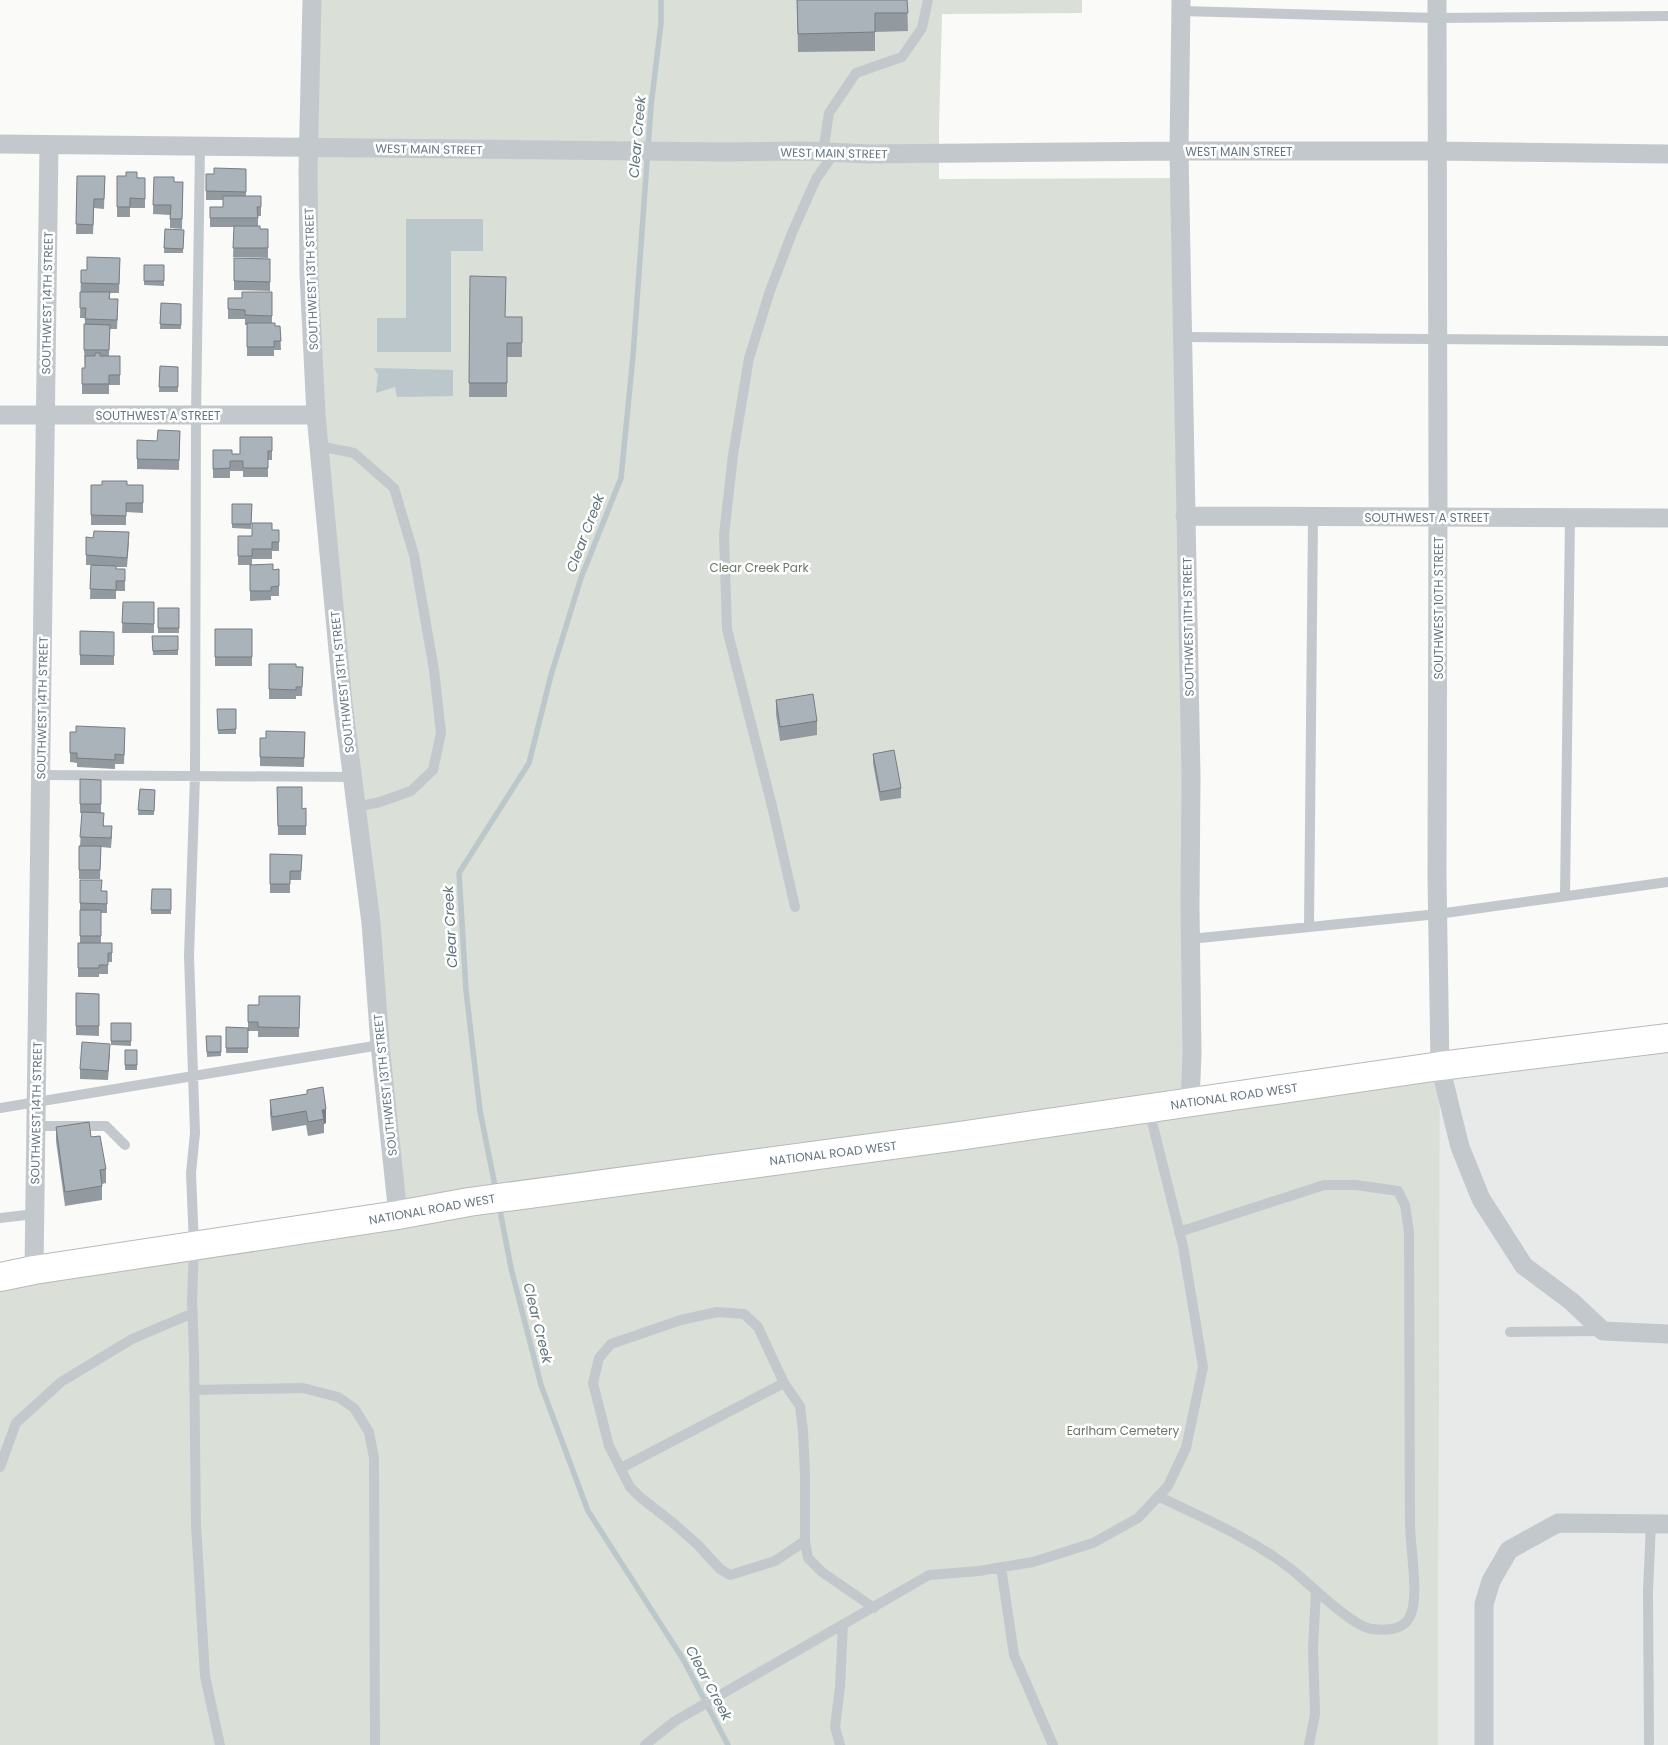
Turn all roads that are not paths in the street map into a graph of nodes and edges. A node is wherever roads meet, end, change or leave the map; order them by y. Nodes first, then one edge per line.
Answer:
1 (312, 0) edge
2 (928, 0) edge
3 (1181, 6) edge
4 (1436, 9) edge
5 (1668, 16) edge
6 (0, 144) edge
7 (49, 145) junction
8 (200, 147) junction
9 (310, 148) junction
10 (1436, 150) junction
11 (1179, 151) junction
12 (829, 152) junction
13 (1668, 154) edge
14 (1182, 337) junction
15 (1438, 339) junction
16 (1668, 341) edge
17 (0, 415) edge
18 (46, 416) junction
19 (196, 416) junction
20 (316, 416) junction
21 (319, 446) junction
22 (1185, 516) junction
23 (1313, 517) junction
24 (1438, 517) junction
25 (1570, 518) junction
26 (1668, 518) edge
27 (41, 775) junction
28 (195, 776) junction
29 (353, 777) junction
30 (356, 807) junction
31 (1668, 882) edge
32 (1565, 896) junction
33 (795, 907) dead end
34 (1438, 914) junction
35 (1310, 927) junction
36 (1190, 939) junction
37 (1668, 1038) edge
38 (380, 1045) junction
39 (1440, 1066) junction
40 (193, 1076) junction
41 (37, 1102) junction
42 (1190, 1102) junction
43 (0, 1108) edge
44 (1148, 1108) junction
45 (36, 1126) junction
46 (125, 1145) dead end
47 (35, 1214) junction
48 (398, 1215) junction
49 (0, 1218) edge
50 (1179, 1232) junction
51 (194, 1246) junction
52 (34, 1270) junction
53 (0, 1277) edge
54 (193, 1313) junction
55 (1510, 1332) dead end
56 (1603, 1332) junction
57 (1668, 1334) edge
58 (784, 1383) junction
59 (194, 1390) junction
60 (0, 1466) edge
61 (621, 1468) junction
62 (1158, 1496) junction
63 (1660, 1523) edge
64 (805, 1541) junction
65 (1001, 1567) junction
66 (1316, 1591) junction
67 (874, 1608) junction
68 (843, 1624) junction
69 (656, 1741) edge
70 (1648, 1743) dead end
71 (220, 1745) edge
72 (374, 1745) edge
73 (645, 1745) edge
74 (840, 1745) edge
75 (1053, 1745) edge
76 (1309, 1745) edge
77 (1484, 1745) edge

1 - 9 street, SOUTHWEST 13TH STREET
2 - 12 lane
3 - 4 lane
3 - 11 street, SOUTHWEST 11TH STREET
4 - 5 lane
4 - 10 street, SOUTHWEST 10TH STREET
6 - 7 street, WEST MAIN STREET
7 - 8 street, WEST MAIN STREET
7 - 18 street, SOUTHWEST 14TH STREET
8 - 9 street, WEST MAIN STREET
8 - 19 lane
9 - 12 street, WEST MAIN STREET
9 - 20 street, SOUTHWEST 13TH STREET
10 - 11 street, WEST MAIN STREET
10 - 13 street, WEST MAIN STREET
10 - 15 street, SOUTHWEST 10TH STREET
11 - 12 street, WEST MAIN STREET
11 - 14 street, SOUTHWEST 11TH STREET
12 - 33 lane
14 - 15 lane
14 - 22 street, SOUTHWEST 11TH STREET
15 - 16 lane
15 - 24 street, SOUTHWEST 10TH STREET
17 - 18 street, SOUTHWEST A STREET
18 - 19 street, SOUTHWEST A STREET
18 - 27 street, SOUTHWEST 14TH STREET
19 - 20 street, SOUTHWEST A STREET
19 - 28 lane
20 - 21 street, SOUTHWEST 13TH STREET
21 - 29 street, SOUTHWEST 13TH STREET
21 - 30 lane
22 - 23 street, SOUTHWEST A STREET
22 - 36 street, SOUTHWEST 11TH STREET
23 - 24 street, SOUTHWEST A STREET
23 - 35 lane
24 - 25 street, SOUTHWEST A STREET
24 - 34 street, SOUTHWEST 10TH STREET
25 - 26 street, SOUTHWEST A STREET
25 - 32 lane
27 - 28 lane
27 - 41 street, SOUTHWEST 14TH STREET
28 - 29 lane
28 - 40 lane
29 - 30 street, SOUTHWEST 13TH STREET
30 - 38 street, SOUTHWEST 13TH STREET
31 - 32 lane
32 - 34 lane
34 - 35 lane
34 - 39 street, SOUTHWEST 10TH STREET
35 - 36 lane
36 - 42 street, SOUTHWEST 11TH STREET
37 - 39 main road, NATIONAL ROAD WEST
38 - 40 lane
38 - 48 street, SOUTHWEST 13TH STREET
39 - 42 main road, NATIONAL ROAD WEST
39 - 56 street, SOUTHWEST 10TH STREET
40 - 41 lane
40 - 51 lane
41 - 43 lane
41 - 45 street, SOUTHWEST 14TH STREET
42 - 44 main road, NATIONAL ROAD WEST
44 - 48 main road, NATIONAL ROAD WEST
44 - 50 lane
45 - 46 lane
45 - 47 street, SOUTHWEST 14TH STREET
47 - 49 lane
47 - 52 street, SOUTHWEST 14TH STREET
48 - 51 main road, NATIONAL ROAD WEST
50 - 62 lane
50 - 66 lane
51 - 52 main road, NATIONAL ROAD WEST
51 - 54 lane
52 - 53 main road, NATIONAL ROAD WEST
54 - 59 lane
54 - 60 lane
55 - 56 lane
56 - 57 street
58 - 61 lane
58 - 61 lane
58 - 64 lane
59 - 71 lane
59 - 72 lane
61 - 64 lane
62 - 65 lane
62 - 66 lane
63 - 70 lane
63 - 77 street
64 - 67 lane
65 - 67 lane
65 - 75 lane
66 - 76 lane
67 - 68 lane
68 - 69 lane
68 - 74 lane
69 - 73 lane

